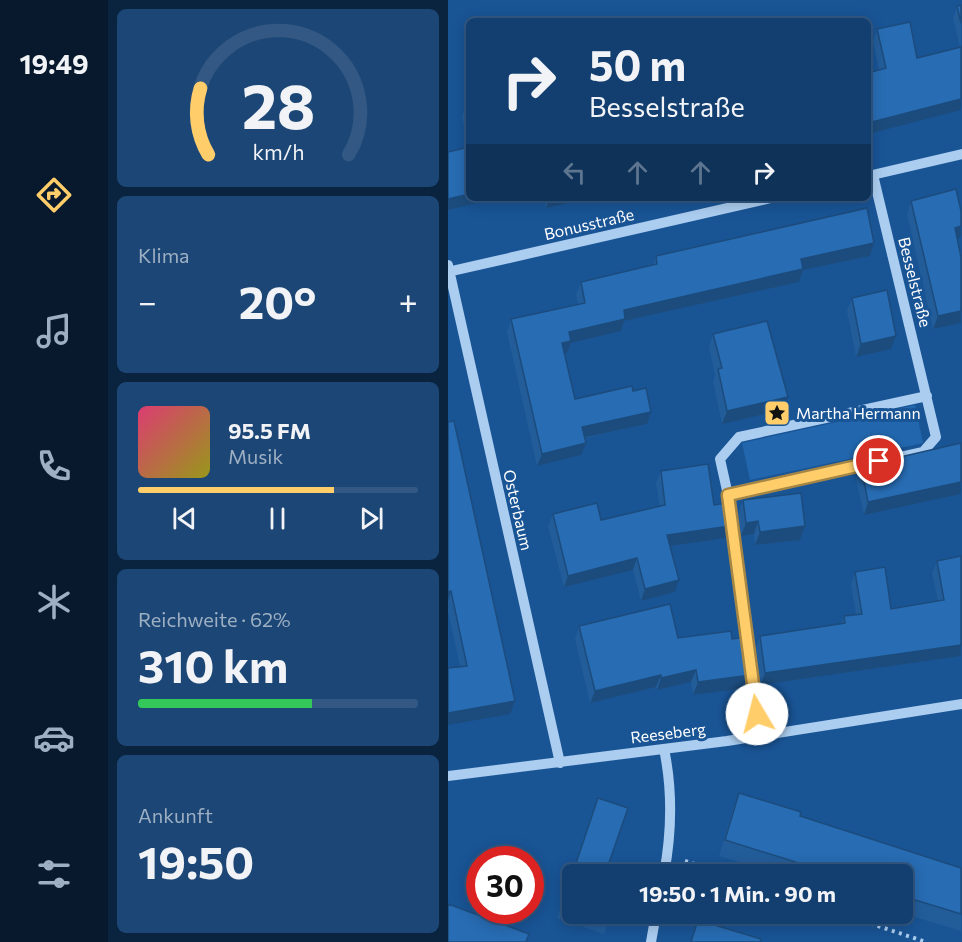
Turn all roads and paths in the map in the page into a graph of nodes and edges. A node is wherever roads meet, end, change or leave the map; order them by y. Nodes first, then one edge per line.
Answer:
1 (961, 154) edge
2 (871, 175) edge
3 (757, 201) edge
4 (448, 269) edge
5 (927, 396) junction
6 (728, 495) junction
7 (961, 705) edge
8 (760, 736) junction
9 (664, 749) junction
10 (560, 763) junction
11 (448, 776) edge
12 (667, 855) junction
13 (666, 864) edge
14 (695, 864) edge
15 (654, 924) edge
16 (872, 924) edge
17 (651, 942) edge
18 (926, 942) edge

1 - 2 street
2 - 5 street, Besselstraße
3 - 4 street, Bonusstraße
4 - 10 street, Osterbaum
5 - 6 street
5 - 6 street, Besselstraße
6 - 8 street
7 - 8 street, Reeseberg
8 - 9 street, Reeseberg
9 - 10 street, Reeseberg
9 - 12 street
10 - 11 street, Reeseberg
12 - 13 street
12 - 14 path
15 - 17 street
16 - 18 path

